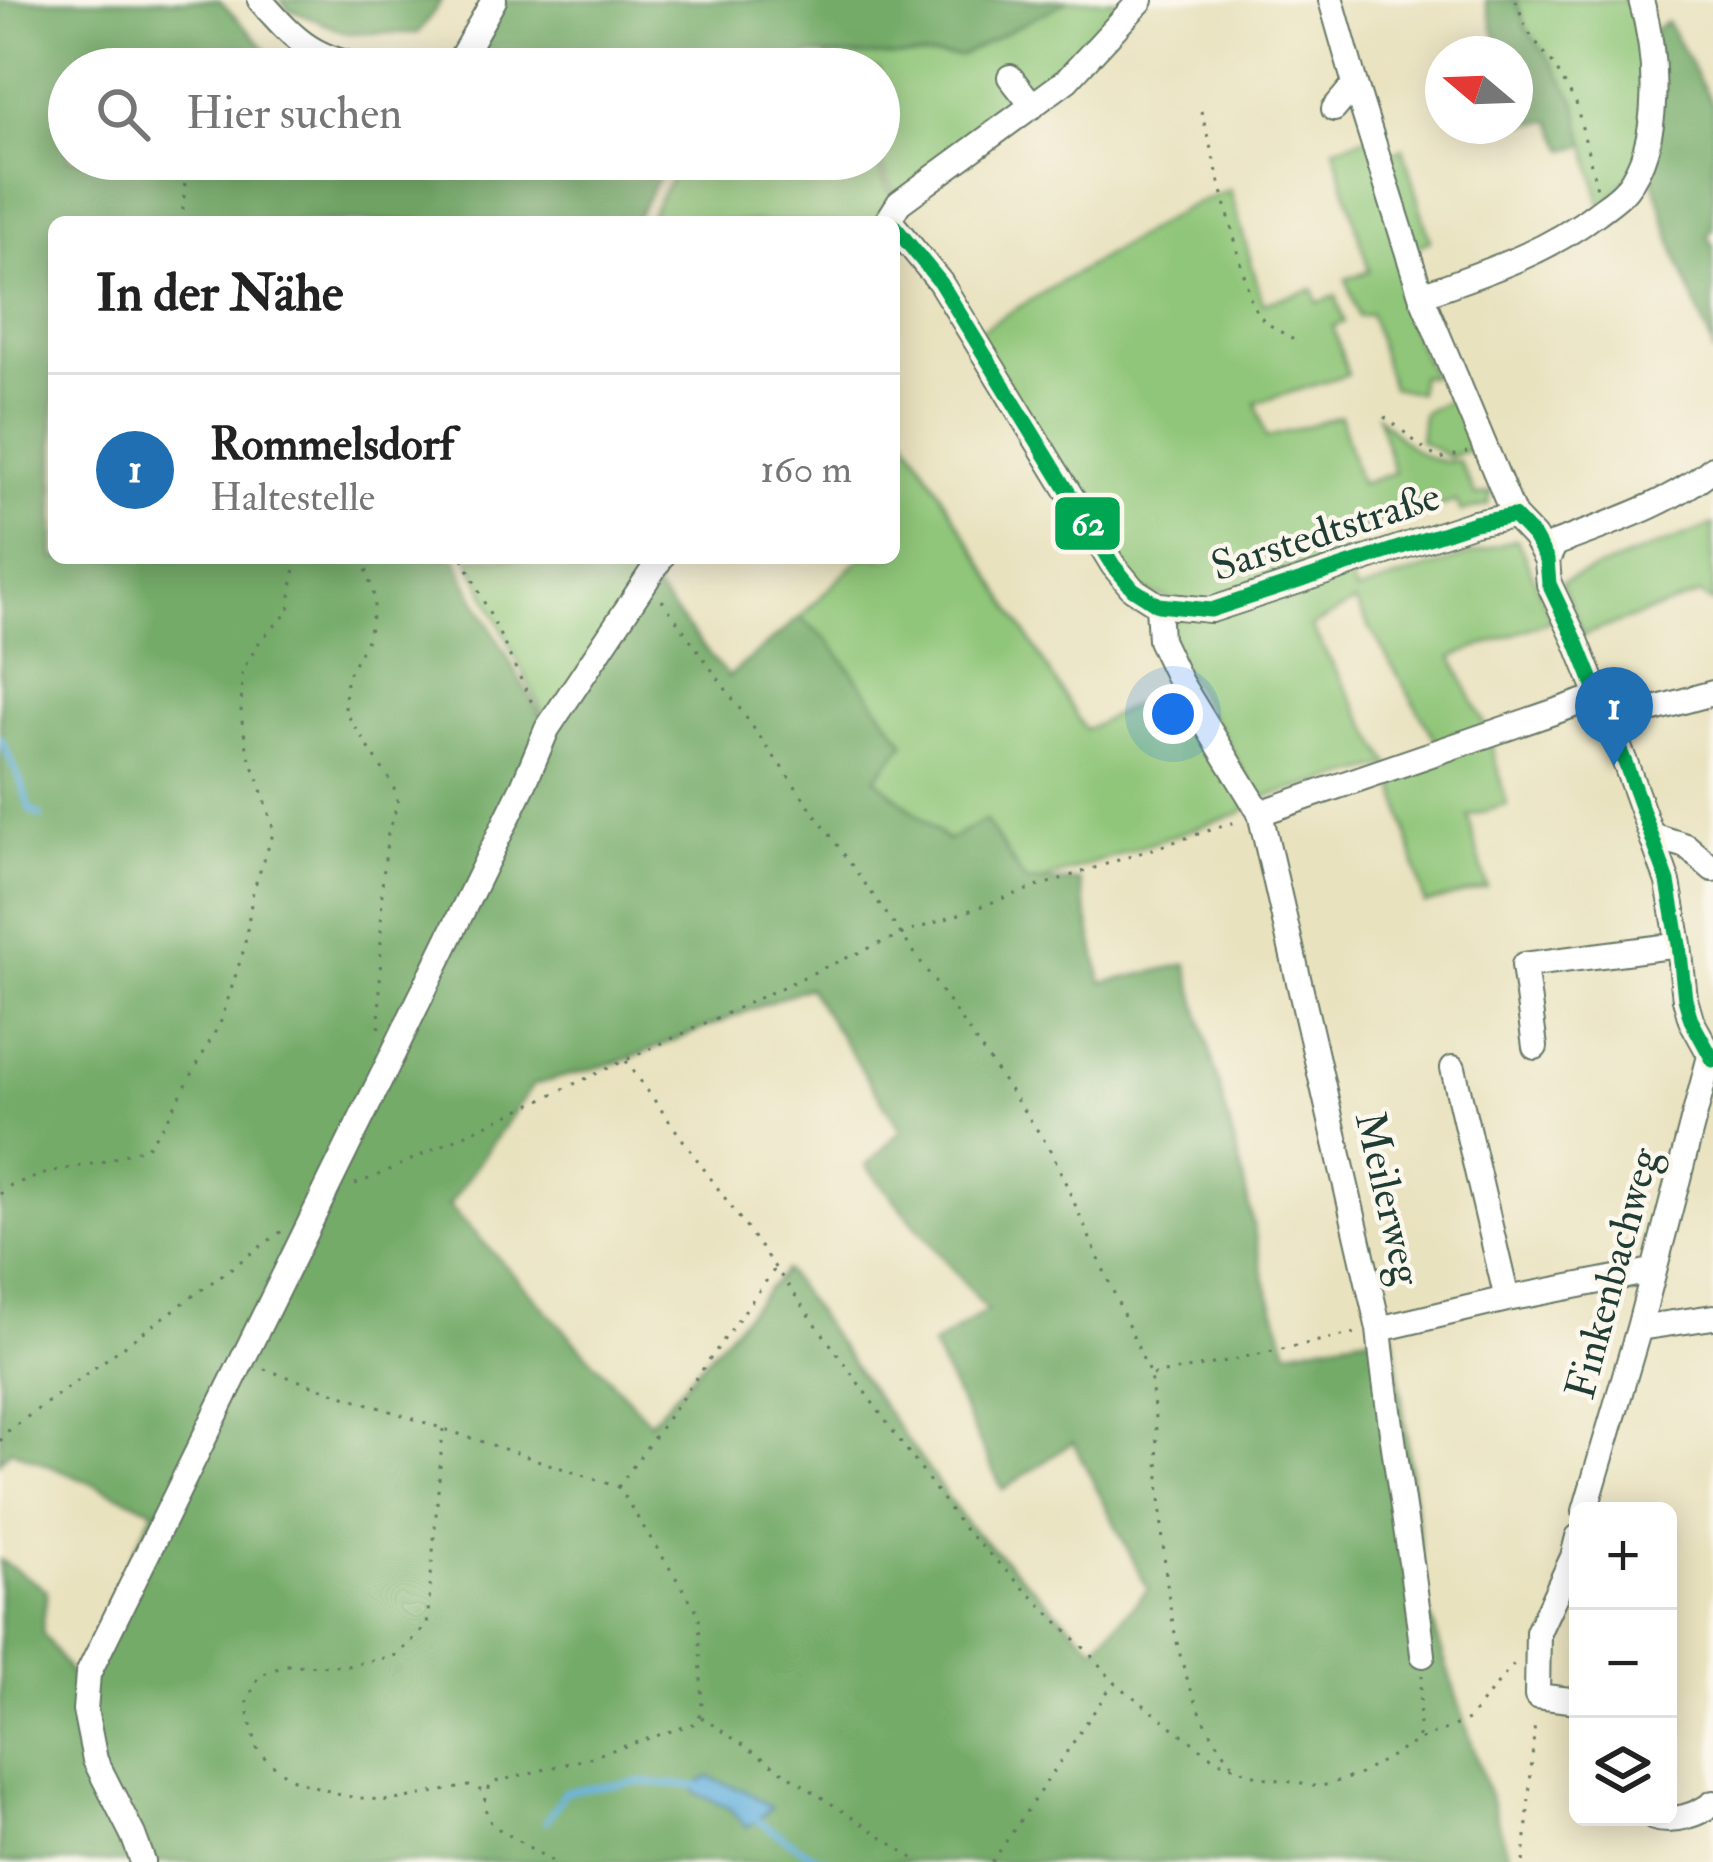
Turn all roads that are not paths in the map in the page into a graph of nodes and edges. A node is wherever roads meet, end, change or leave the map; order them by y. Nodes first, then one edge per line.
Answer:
1 (260, 0) edge
2 (494, 0) edge
3 (1141, 0) edge
4 (1331, 0) edge
5 (1641, 0) edge
6 (307, 48) edge
7 (467, 48) edge
8 (1010, 77) dead end
9 (1355, 84) junction
10 (1033, 106) junction
11 (1334, 109) dead end
12 (893, 216) edge
13 (900, 235) edge
14 (1421, 296) junction
15 (1713, 468) edge
16 (1514, 516) junction
17 (1547, 560) junction
18 (654, 569) edge
19 (1158, 605) junction
20 (1713, 693) edge
21 (1600, 696) junction
22 (1610, 721) junction
23 (1260, 813) junction
24 (1651, 835) junction
25 (1713, 869) edge
26 (1679, 945) junction
27 (1534, 1047) dead end
28 (1712, 1058) edge
29 (1454, 1068) dead end
30 (1652, 1271) junction
31 (1507, 1299) junction
32 (1713, 1317) edge
33 (1639, 1328) junction
34 (1379, 1329) junction
35 (1589, 1502) edge
36 (1569, 1565) edge
37 (1423, 1655) road end
38 (1569, 1700) edge
39 (1713, 1803) edge
40 (1677, 1817) edge
41 (143, 1862) edge

1 - 6 street
2 - 7 street
3 - 10 street
4 - 9 street
5 - 14 street
8 - 10 street
9 - 11 street
9 - 14 street
10 - 12 street
13 - 19 street
14 - 16 street
15 - 17 street
16 - 17 street
16 - 19 street, Sarstedtstraße
17 - 21 street
18 - 41 street
19 - 23 street, Meilerweg
20 - 22 street
21 - 22 street
21 - 23 street
22 - 24 street
23 - 34 street, Meilerweg
24 - 25 street
24 - 26 street
26 - 27 street
26 - 28 street
28 - 30 street, Finkenbachweg
29 - 31 street
30 - 31 street, Meilerweg
30 - 33 street, Finkenbachweg
31 - 34 street, Meilerweg
32 - 33 street
33 - 35 street, Finkenbachweg
34 - 37 street
36 - 38 street
39 - 40 street

